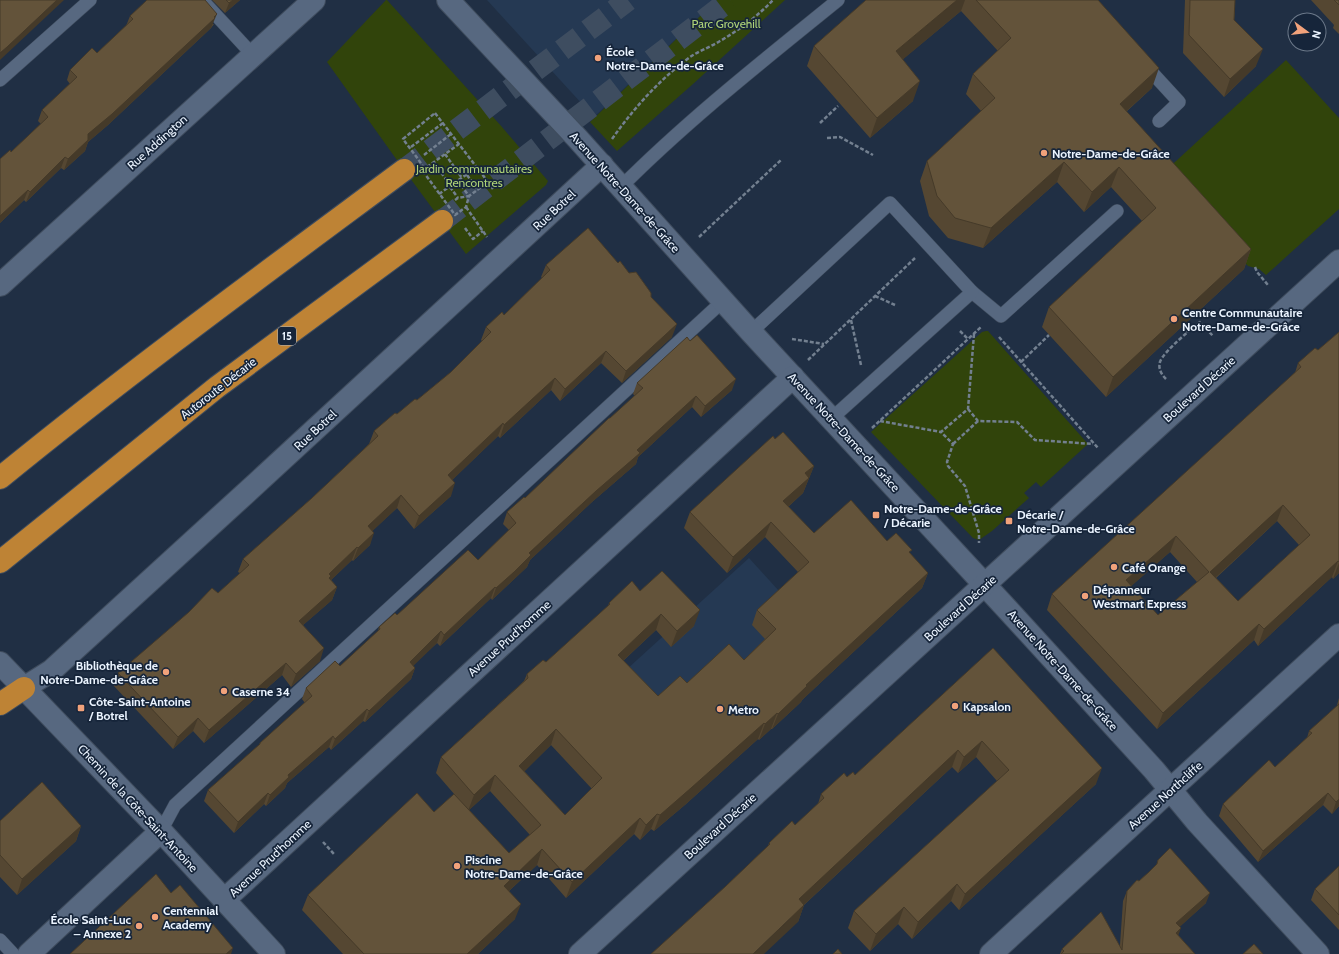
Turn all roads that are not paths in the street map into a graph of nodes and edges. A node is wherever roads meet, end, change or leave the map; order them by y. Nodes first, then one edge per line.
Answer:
1 (90, 0) edge
2 (202, 0) edge
3 (314, 0) edge
4 (448, 0) edge
5 (838, 0) edge
6 (253, 55) junction
7 (1137, 57) edge
8 (0, 80) edge
9 (1158, 121) dead end
10 (415, 166) tunnel mouth
11 (602, 166) junction
12 (621, 187) junction
13 (1117, 211) dead end
14 (451, 216) tunnel mouth
15 (1339, 261) edge
16 (0, 285) edge
17 (972, 292) junction
18 (723, 301) junction
19 (751, 332) junction
20 (800, 370) junction
21 (118, 384) junction
22 (831, 418) junction
23 (0, 464) edge
24 (0, 478) edge
25 (0, 562) edge
26 (984, 585) junction
27 (1339, 635) edge
28 (11, 674) edge
29 (0, 704) edge
30 (1170, 790) junction
31 (161, 831) junction
32 (224, 900) junction
33 (0, 940) edge
34 (13, 954) edge
35 (29, 954) edge
36 (274, 954) edge
37 (580, 954) edge
38 (991, 954) edge
39 (1318, 954) edge

1 - 8 lane
2 - 6 lane
3 - 6 street, Rue Addington
4 - 11 street, Avenue Notre-Dame-de-Grâce
5 - 12 lane
6 - 16 street, Rue Addington
7 - 9 lane
10 - 21 highway
11 - 12 street, Avenue Notre-Dame-de-Grâce
11 - 28 street, Rue Botrel
12 - 18 street, Avenue Notre-Dame-de-Grâce
13 - 17 lane
14 - 25 highway, Autoroute Décarie / 15
15 - 26 street, Boulevard Décarie
17 - 19 lane
17 - 22 lane
18 - 19 street, Avenue Notre-Dame-de-Grâce
18 - 31 lane
19 - 20 street, Avenue Notre-Dame-de-Grâce
20 - 22 street, Avenue Notre-Dame-de-Grâce
20 - 32 street, Avenue Prud'homme
21 - 23 highway
21 - 24 highway
22 - 26 street, Avenue Notre-Dame-de-Grâce
26 - 30 street, Avenue Notre-Dame-de-Grâce
26 - 37 street, Boulevard Décarie
27 - 30 street, Avenue Northcliffe
28 - 29 highway
28 - 31 street, Chemin de la Côte-Saint-Antoine
30 - 38 street, Avenue Northcliffe
30 - 39 street, Avenue Notre-Dame-de-Grâce
31 - 32 street, Chemin de la Côte-Saint-Antoine
31 - 35 street
32 - 36 street, Chemin de la Côte-Saint-Antoine
33 - 34 lane

